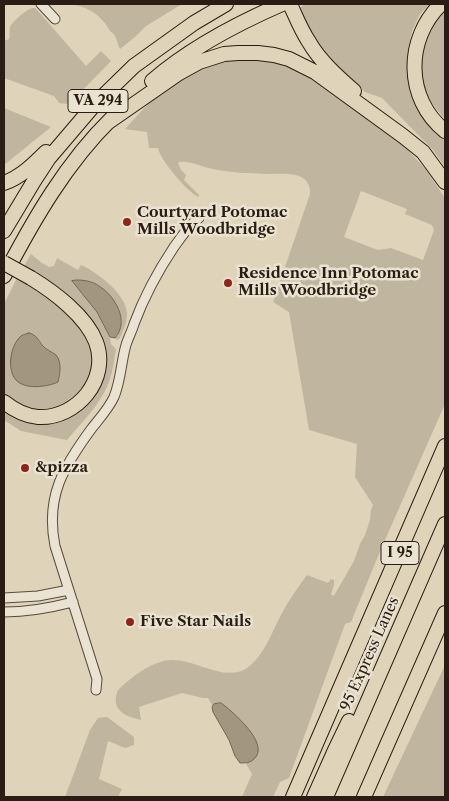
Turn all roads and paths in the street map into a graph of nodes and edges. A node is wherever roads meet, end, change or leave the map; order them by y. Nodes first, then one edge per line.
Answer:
1 (41, 4) edge
2 (226, 4) edge
3 (282, 4) edge
4 (290, 4) edge
5 (441, 4) edge
6 (55, 19) dead end
7 (95, 104) junction
8 (107, 123) junction
9 (445, 131) edge
10 (403, 136) junction
11 (445, 182) edge
12 (4, 183) edge
13 (198, 218) dead end
14 (4, 231) edge
15 (8, 261) edge
16 (4, 276) edge
17 (4, 288) edge
18 (4, 402) edge
19 (445, 446) edge
20 (445, 524) edge
21 (69, 590) junction
22 (4, 598) edge
23 (73, 602) junction
24 (4, 612) edge
25 (445, 613) edge
26 (403, 619) junction
27 (445, 633) edge
28 (96, 690) dead end
29 (378, 767) junction
30 (293, 797) edge
31 (314, 797) edge
32 (326, 797) edge
33 (364, 797) edge

1 - 6 street
2 - 7 highway, VA 294
3 - 8 highway, VA 294
4 - 10 highway
5 - 9 highway
7 - 12 highway
7 - 14 highway, VA 294
8 - 10 highway
8 - 15 highway, VA 294
10 - 11 highway
13 - 21 street
15 - 16 highway, VA 294
15 - 17 highway
15 - 18 highway, bridge
19 - 30 highway, I 95
20 - 26 highway, 95 Express Lanes
21 - 22 street
21 - 23 street
23 - 24 street
23 - 28 street
25 - 29 highway
26 - 31 highway
26 - 32 highway, 95 Express Lanes
27 - 29 highway
29 - 33 highway

